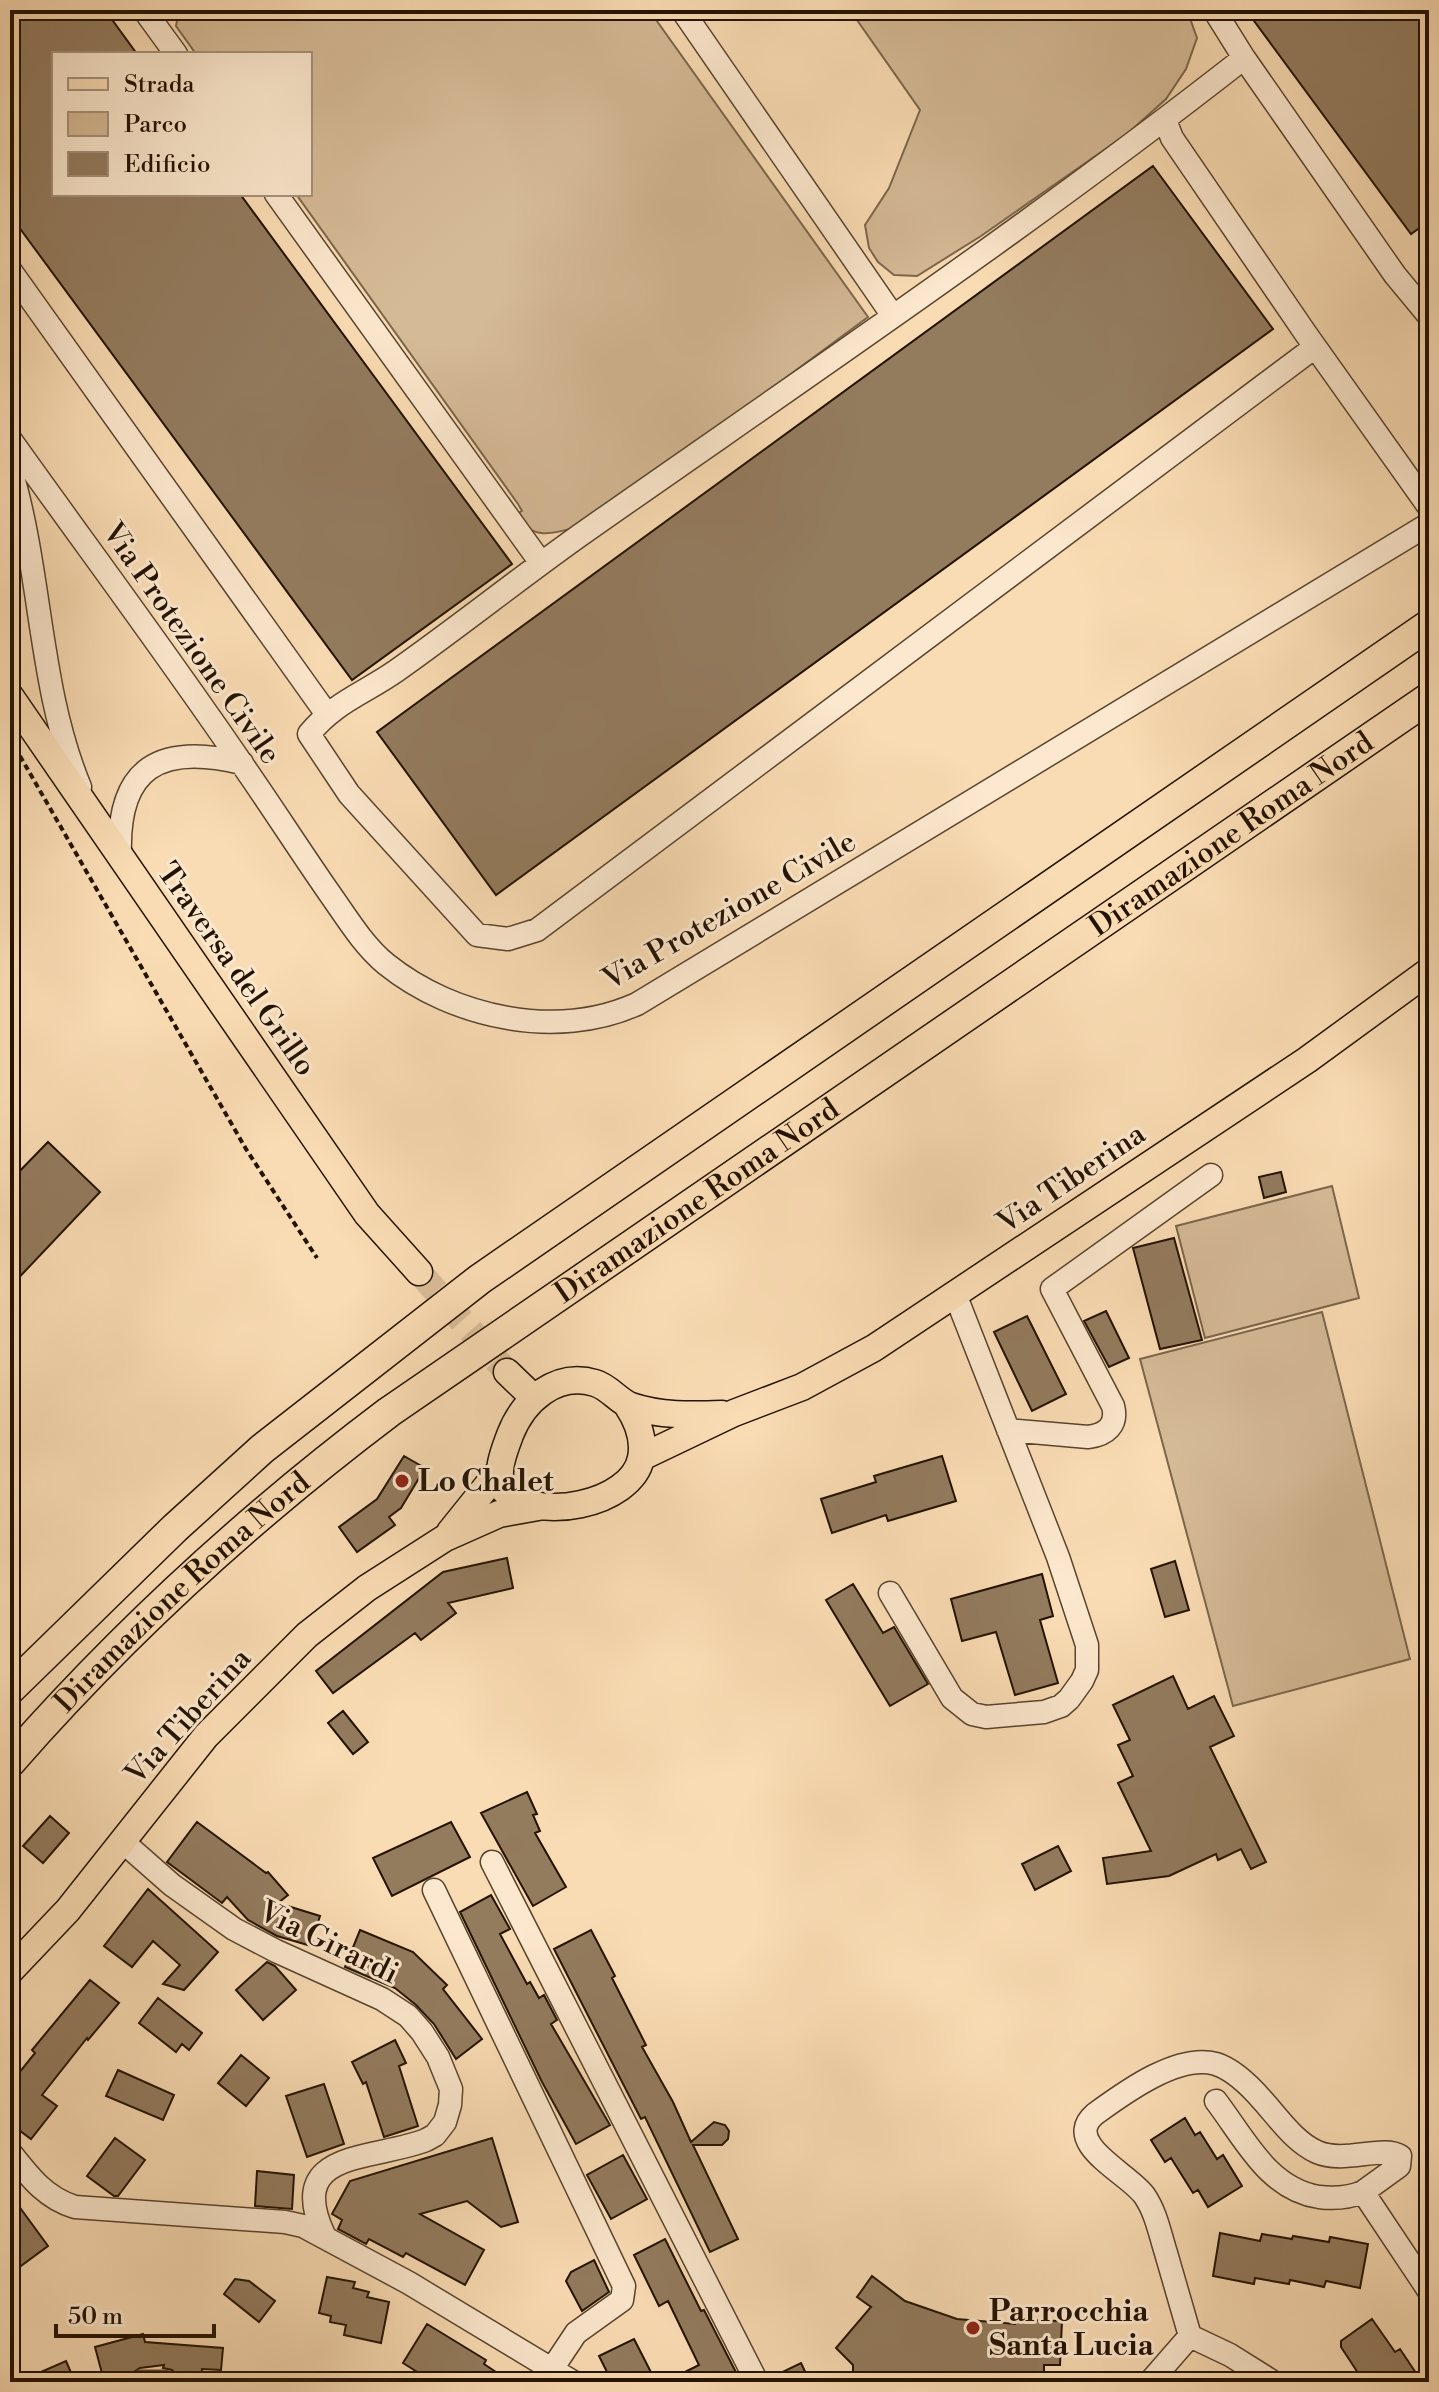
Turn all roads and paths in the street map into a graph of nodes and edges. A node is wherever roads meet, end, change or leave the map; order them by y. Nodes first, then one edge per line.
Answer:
1 (144, 10) edge
2 (682, 10) edge
3 (1214, 10) edge
4 (175, 52) edge
5 (1244, 58) junction
6 (1165, 120) junction
7 (277, 196) edge
8 (10, 270) edge
9 (893, 316) junction
10 (1429, 316) edge
11 (1315, 347) junction
12 (10, 439) edge
13 (10, 467) edge
14 (1429, 507) edge
15 (1429, 524) edge
16 (541, 563) junction
17 (1429, 625) edge
18 (1429, 698) edge
19 (11, 700) edge
20 (326, 713) junction
21 (16, 750) dead end
22 (242, 763) junction
23 (91, 814) junction
24 (120, 855) junction
25 (1429, 971) edge
26 (1211, 1175) dead end
27 (317, 1258) dead end
28 (419, 1272) tunnel mouth
29 (955, 1294) junction
30 (507, 1372) tunnel mouth
31 (534, 1398) junction
32 (627, 1405) junction
33 (734, 1413) junction
34 (1008, 1430) junction
35 (642, 1457) junction
36 (499, 1471) junction
37 (538, 1507) junction
38 (445, 1538) junction
39 (890, 1593) dead end
40 (10, 1689) edge
41 (10, 1762) edge
42 (122, 1841) junction
43 (492, 1862) dead end
44 (434, 1890) dead end
45 (10, 1971) edge
46 (1216, 2101) dead end
47 (10, 2152) edge
48 (1363, 2192) junction
49 (324, 2235) junction
50 (1429, 2291) edge
51 (1190, 2336) junction
52 (552, 2369) junction
53 (141, 2382) edge
54 (164, 2382) edge
55 (573, 2382) edge
56 (757, 2382) edge
57 (1150, 2382) edge
58 (1273, 2382) edge

1 - 4 street
2 - 9 street
3 - 5 street
5 - 6 street
5 - 10 street
6 - 9 street
6 - 11 street
7 - 16 street
8 - 20 street
9 - 16 street
11 - 14 street
11 - 20 street
12 - 22 street, Via Protezione Civile
13 - 23 street
15 - 22 street, Via Protezione Civile
16 - 20 street
17 - 40 highway, Diramazione Roma Nord
18 - 41 highway, Diramazione Roma Nord
19 - 23 main road, Traversa del Grillo
21 - 27 path
22 - 24 street
23 - 24 main road, Traversa del Grillo
24 - 28 main road, Traversa del Grillo
25 - 29 main road, Via Tiberina
26 - 34 street
29 - 33 main road, Via Tiberina
29 - 34 street
30 - 31 main road
31 - 32 main road, Via Tiberina
31 - 36 main road, Via Tiberina
32 - 33 main road, Via Tiberina
32 - 35 main road
33 - 35 main road, Via Tiberina
34 - 39 street
35 - 37 main road, Via Tiberina
36 - 37 main road
36 - 38 main road, Via Tiberina
37 - 38 main road, Via Tiberina
38 - 42 main road, Via Tiberina
42 - 45 main road, Via Tiberina
42 - 49 street, Via Girardi
43 - 56 street
44 - 52 street
46 - 48 street
47 - 49 street
48 - 50 street
48 - 51 street
49 - 52 street
51 - 57 street
51 - 58 street
52 - 55 street
53 - 54 street

